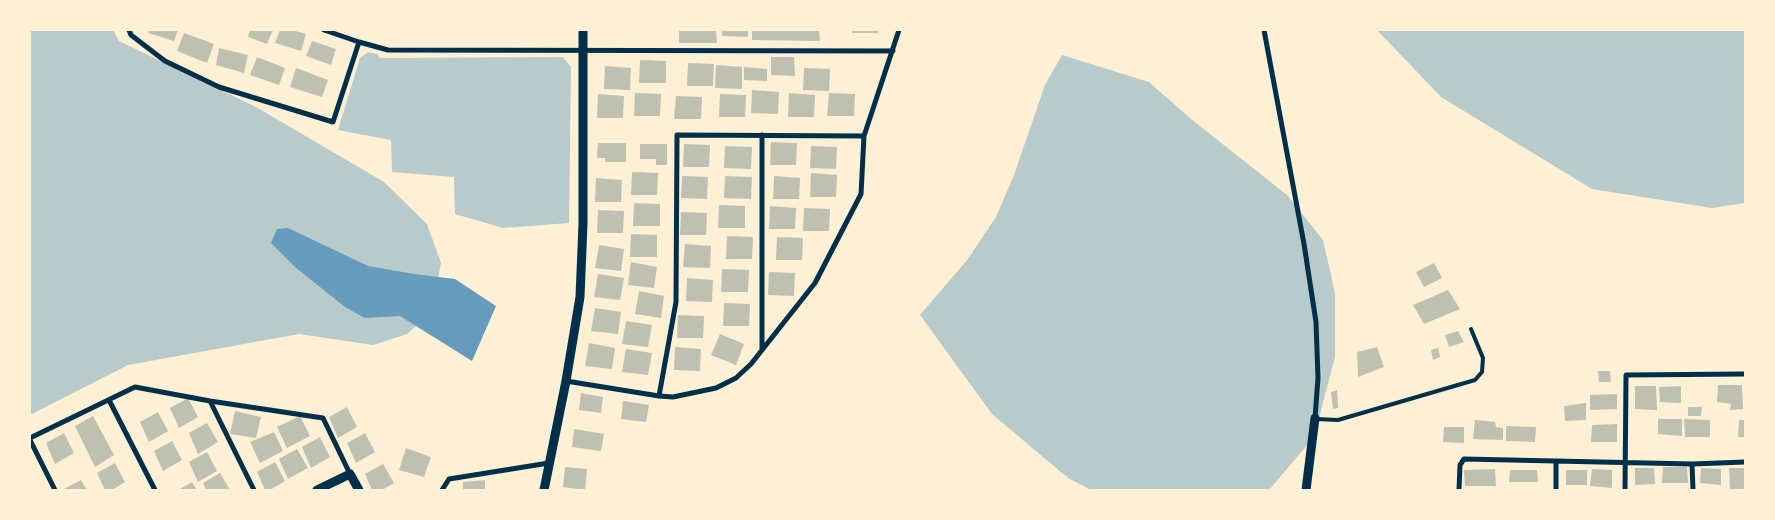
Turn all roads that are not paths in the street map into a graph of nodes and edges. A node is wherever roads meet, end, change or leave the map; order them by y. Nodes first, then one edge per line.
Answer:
1 (129, 30) edge
2 (324, 30) edge
3 (583, 30) edge
4 (899, 30) edge
5 (1264, 30) edge
6 (359, 42) junction
7 (583, 51) junction
8 (893, 51) junction
9 (762, 135) junction
10 (864, 136) junction
11 (1471, 329) dead end
12 (762, 351) junction
13 (1745, 374) edge
14 (566, 381) junction
15 (659, 396) junction
16 (109, 400) junction
17 (210, 401) junction
18 (1315, 418) junction
19 (30, 439) edge
20 (1556, 462) junction
21 (1625, 462) junction
22 (1745, 462) edge
23 (548, 463) junction
24 (1692, 464) junction
25 (350, 474) junction
26 (55, 490) edge
27 (155, 490) edge
28 (254, 490) edge
29 (317, 490) edge
30 (359, 490) edge
31 (442, 490) edge
32 (544, 490) edge
33 (1306, 490) edge
34 (1459, 490) edge
35 (1556, 490) edge
36 (1625, 490) edge
37 (1693, 490) edge

1 - 6 street
2 - 6 street
3 - 7 street
4 - 8 street
5 - 18 street
6 - 7 street
7 - 8 street
7 - 14 street
8 - 10 street
9 - 10 street
9 - 12 street
9 - 15 street
10 - 12 street
11 - 18 lane
12 - 15 street
13 - 21 street
14 - 15 street
14 - 23 street
16 - 17 street
16 - 19 street
16 - 27 street
17 - 25 street
17 - 28 street
18 - 33 street
19 - 26 street
20 - 21 street
20 - 34 street
20 - 35 street
21 - 24 street
21 - 36 street
22 - 24 street
23 - 31 street
23 - 32 street
24 - 37 street
25 - 29 street
25 - 30 street

